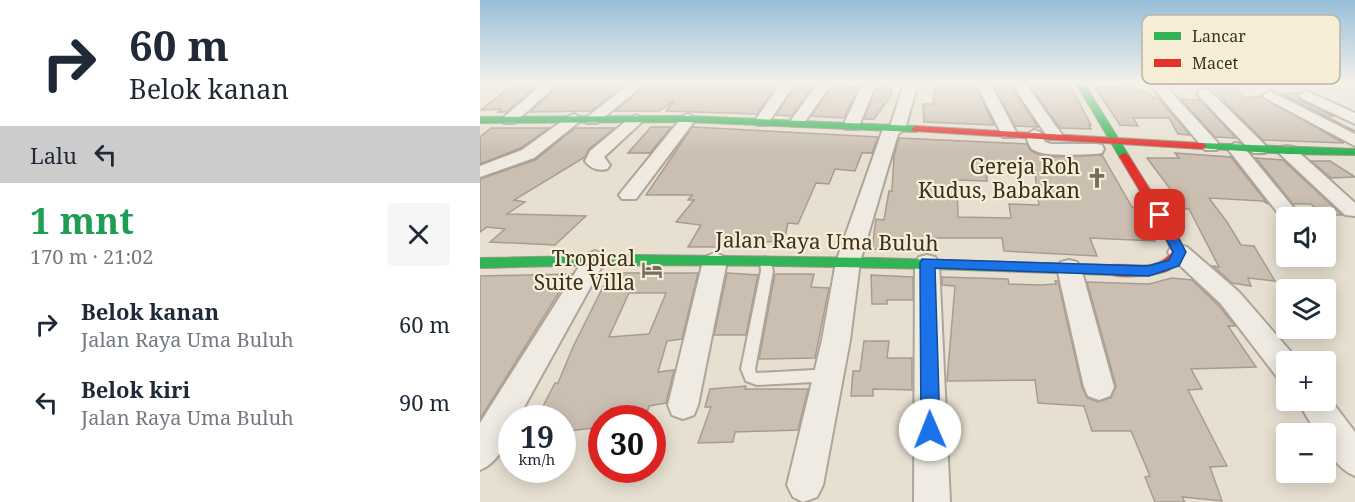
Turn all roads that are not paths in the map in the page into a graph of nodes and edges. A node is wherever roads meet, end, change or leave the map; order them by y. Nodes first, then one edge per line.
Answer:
1 (525, 106) edge
2 (604, 106) edge
3 (772, 106) edge
4 (809, 106) edge
5 (859, 106) edge
6 (902, 106) edge
7 (995, 106) edge
8 (1033, 106) edge
9 (1094, 106) edge
10 (1176, 106) edge
11 (1217, 106) edge
12 (1291, 106) edge
13 (1329, 106) edge
14 (688, 119) junction
15 (1355, 119) edge
16 (480, 120) edge
17 (509, 120) junction
18 (583, 120) junction
19 (636, 120) junction
20 (762, 122) junction
21 (797, 123) junction
22 (851, 126) junction
23 (894, 129) junction
24 (1009, 134) junction
25 (1034, 135) junction
26 (1055, 136) junction
27 (1114, 140) junction
28 (1355, 141) edge
29 (1211, 146) junction
30 (1235, 148) junction
31 (1096, 149) dead end
32 (1259, 149) junction
33 (1287, 151) junction
34 (1355, 152) edge
35 (601, 165) dead end
36 (480, 172) edge
37 (628, 195) dead end
38 (1283, 207) edge
39 (1352, 211) dead end
40 (1179, 252) junction
41 (595, 259) junction
42 (715, 261) junction
43 (765, 261) junction
44 (848, 262) junction
45 (480, 263) edge
46 (927, 263) junction
47 (1069, 268) junction
48 (1276, 354) edge
49 (814, 376) dead end
50 (1099, 387) dead end
51 (683, 405) dead end
52 (1320, 411) edge
53 (480, 454) edge
54 (1355, 459) edge
55 (805, 485) dead end
56 (932, 502) edge

1 - 17 street
2 - 18 street
3 - 20 street
4 - 21 street
5 - 22 street
6 - 23 street
7 - 24 street
8 - 26 street
9 - 27 street
10 - 29 street
11 - 32 street
12 - 28 street
13 - 15 street
14 - 19 street
14 - 20 street
14 - 37 street
16 - 17 street
17 - 18 street
18 - 19 street
18 - 36 street
19 - 35 street
20 - 21 street
21 - 22 street
22 - 23 street
23 - 24 street
23 - 44 street
24 - 25 street
25 - 26 street
25 - 31 street
26 - 27 street
27 - 29 street
27 - 40 street
29 - 30 street
30 - 32 street
30 - 38 street
32 - 33 street
33 - 34 street
33 - 39 street
40 - 47 street, Jalan Raya Uma Buluh
40 - 48 street
41 - 42 street, Jalan Raya Uma Buluh
41 - 45 street, Jalan Raya Uma Buluh
41 - 53 street
42 - 43 street, Jalan Raya Uma Buluh
42 - 51 street
43 - 44 street, Jalan Raya Uma Buluh
43 - 49 lane
44 - 46 street, Jalan Raya Uma Buluh
44 - 55 street
46 - 47 street, Jalan Raya Uma Buluh
46 - 56 street
47 - 50 street
52 - 54 street

